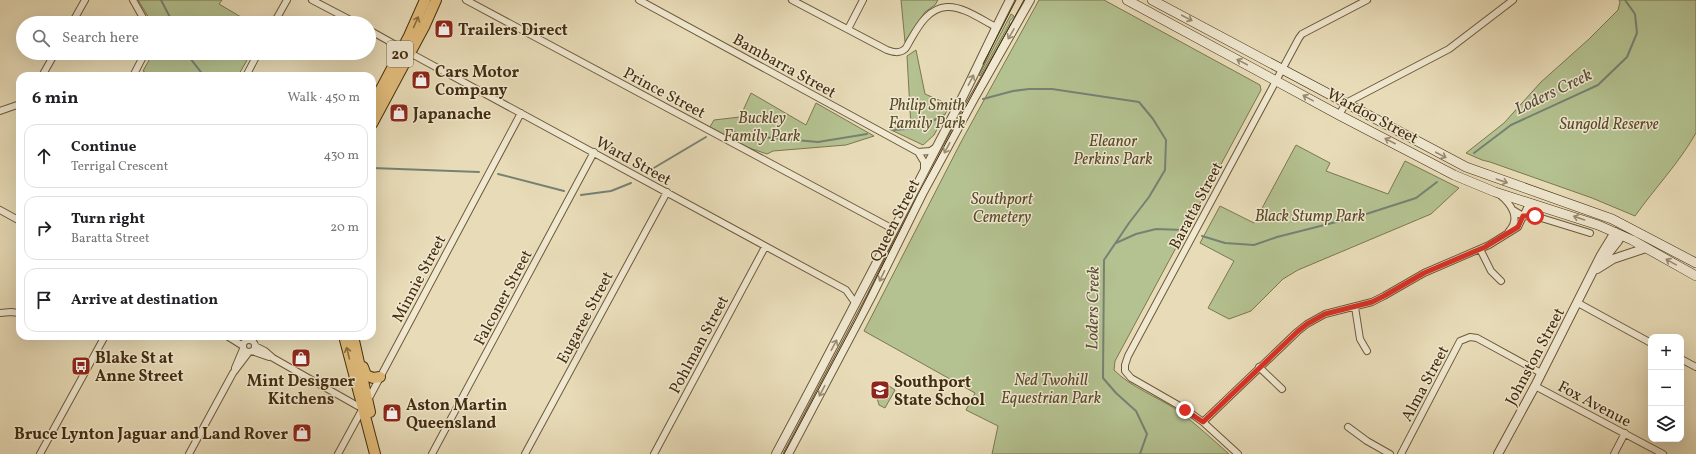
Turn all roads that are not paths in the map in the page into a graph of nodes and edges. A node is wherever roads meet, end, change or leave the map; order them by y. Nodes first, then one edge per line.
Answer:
1 (85, 0) edge
2 (133, 0) edge
3 (287, 0) edge
4 (312, 0) edge
5 (424, 0) edge
6 (436, 0) edge
7 (466, 0) edge
8 (639, 0) edge
9 (792, 0) edge
10 (863, 0) edge
11 (942, 0) edge
12 (1010, 0) edge
13 (1030, 0) edge
14 (1127, 0) edge
15 (1152, 0) edge
16 (1367, 0) edge
17 (1514, 0) edge
18 (647, 2) edge
19 (943, 8) junction
20 (76, 16) edge
21 (142, 16) edge
22 (278, 16) edge
23 (343, 16) edge
24 (996, 27) junction
25 (848, 30) junction
26 (376, 34) edge
27 (406, 51) junction
28 (51, 60) edge
29 (141, 60) edge
30 (254, 60) edge
31 (1282, 69) junction
32 (44, 72) edge
33 (135, 72) edge
34 (248, 72) edge
35 (1276, 80) junction
36 (376, 100) edge
37 (1346, 103) junction
38 (16, 105) edge
39 (0, 111) edge
40 (521, 113) junction
41 (376, 115) edge
42 (1339, 115) junction
43 (935, 148) junction
44 (594, 152) junction
45 (918, 152) junction
46 (924, 169) junction
47 (667, 192) junction
48 (1495, 192) junction
49 (1534, 204) junction
50 (0, 210) edge
51 (1513, 210) junction
52 (1523, 216) junction
53 (16, 218) edge
54 (1623, 224) junction
55 (1598, 225) junction
56 (893, 229) junction
57 (1590, 233) dead end
58 (1618, 233) junction
59 (1505, 235) junction
60 (765, 247) junction
61 (1646, 248) junction
62 (1480, 249) junction
63 (1601, 255) junction
64 (1696, 262) edge
65 (1595, 271) junction
66 (1696, 276) edge
67 (1501, 281) dead end
68 (864, 289) junction
69 (846, 290) junction
70 (1578, 303) junction
71 (856, 304) junction
72 (1355, 307) junction
73 (0, 313) edge
74 (16, 313) edge
75 (103, 340) edge
76 (237, 340) edge
77 (240, 340) edge
78 (345, 340) edge
79 (354, 340) edge
80 (1648, 341) edge
81 (249, 345) edge
82 (1367, 351) dead end
83 (358, 356) junction
84 (1684, 361) edge
85 (1259, 367) junction
86 (1696, 368) edge
87 (1541, 373) junction
88 (380, 377) junction
89 (1535, 386) junction
90 (1282, 389) dead end
91 (365, 405) junction
92 (1203, 422) junction
93 (1348, 427) dead end
94 (1625, 433) junction
95 (40, 454) edge
96 (189, 454) edge
97 (338, 454) edge
98 (375, 454) edge
99 (379, 454) edge
100 (432, 454) edge
101 (525, 454) edge
102 (654, 454) edge
103 (776, 454) edge
104 (788, 454) edge
105 (1238, 454) edge
106 (1390, 454) edge
107 (1401, 454) edge
108 (1498, 454) edge
109 (1614, 454) edge
110 (1663, 454) edge

1 - 20 street
2 - 21 street
3 - 22 street
4 - 23 street
27 -> 5 main road, 20
6 - 27 main road, 20
7 - 56 street, Prince Street
8 - 18 street, Bambarra Street
9 - 25 street
10 - 25 street
11 - 19 street
12 - 24 street, Queen Street
13 -> 104 street, Queen Street
35 -> 14 main road, Wardoo Street
15 -> 31 main road, Wardoo Street
16 - 31 street, Baratta Street
17 - 37 street
18 - 45 street, Bambarra Street
19 - 24 street
19 - 25 street
43 -> 24 street, Queen Street
26 - 27 street, Ward Street
27 - 36 main road, 20
27 - 40 street, Ward Street
27 - 41 main road, 20
28 - 32 street
29 - 33 street
30 - 34 street
31 - 35 street, Baratta Street
31 - 37 main road, Wardoo Street
42 -> 35 main road, Wardoo Street
35 - 92 street, Baratta Street
37 - 42 street
37 -> 54 main road, Wardoo Street
38 - 39 street
40 - 44 street, Ward Street
40 - 88 street, Minnie Street
48 -> 42 main road, Wardoo Street
43 - 45 street
43 - 46 street, Queen Street
44 - 47 street, Ward Street
44 - 100 street, Falconer Street
45 - 46 street
46 - 56 street, Queen Street
47 - 60 street, Ward Street
47 - 101 street, Eugaree Street
48 - 49 main road, Wardoo Street
48 - 51 street
49 - 52 street
55 -> 49 main road, Wardoo Street
50 - 53 street
51 - 52 street
51 - 59 street
52 - 57 street
52 - 59 street
54 - 58 main road
54 - 64 main road, Wardoo Street
55 - 58 main road, Wardoo Street
55 - 63 street
56 - 68 street, Queen Street
58 - 61 main road, Wardoo Street
58 - 63 street, Johnston Street
58 - 65 street, Johnston Street
59 - 62 street
60 - 69 street, Ward Street
60 - 102 street, Pohlman Street
61 - 65 street
66 -> 61 main road, Wardoo Street
62 - 67 street
62 - 72 street
63 - 65 street, Johnston Street
65 - 70 street, Johnston Street
68 - 69 street
68 - 71 street, Queen Street
69 - 71 street, Ward Street
70 - 80 street
70 - 87 street, Johnston Street
103 -> 71 street, Queen Street
72 - 82 street
72 - 85 street
73 - 74 street
75 - 95 street
76 - 81 street
77 - 81 street
91 -> 78 main road
79 - 83 main road
81 - 91 street
81 - 96 street
83 - 88 main road
83 - 91 main road
84 - 86 street
85 - 90 street
85 - 92 street
87 - 89 street, Johnston Street
87 - 107 street, Alma Street
88 - 91 street, Minnie Street
89 - 94 street, Fox Avenue
89 - 108 street, Johnston Street
91 - 97 street, Minnie Street
91 - 98 main road
91 - 99 main road
92 - 105 street
93 - 106 street
94 - 109 street
94 - 110 street, Fox Avenue

